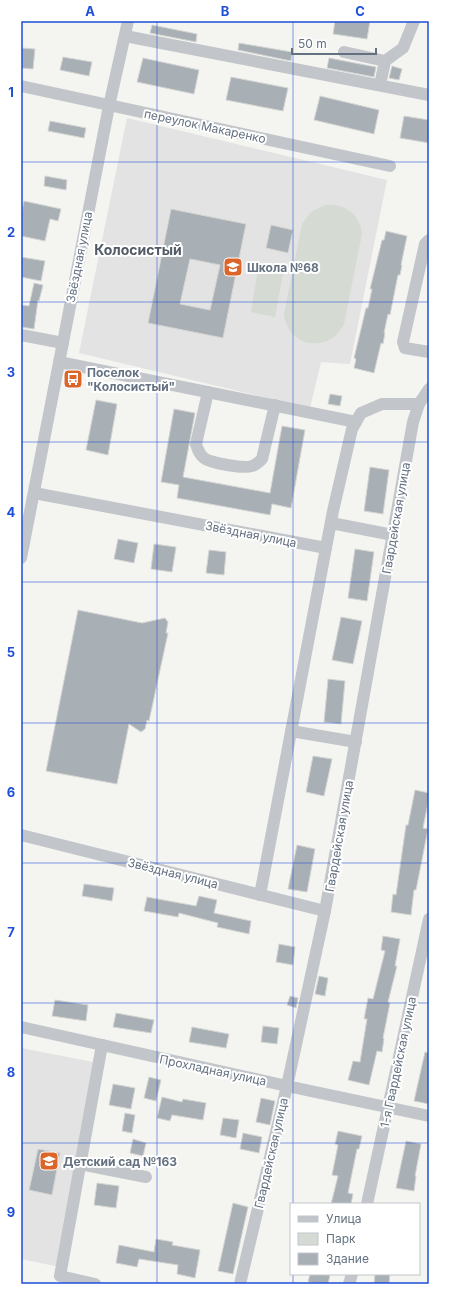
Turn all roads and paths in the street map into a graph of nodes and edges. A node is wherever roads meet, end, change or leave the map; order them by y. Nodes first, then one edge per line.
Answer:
1 (128, 21) edge
2 (414, 21) edge
3 (125, 36) junction
4 (344, 52) dead end
5 (384, 61) junction
6 (380, 85) junction
7 (21, 86) edge
8 (429, 94) edge
9 (109, 106) junction
10 (390, 166) dead end
11 (429, 240) edge
12 (21, 335) edge
13 (63, 343) junction
14 (429, 352) edge
15 (61, 366) junction
16 (429, 389) edge
17 (208, 392) junction
18 (419, 404) junction
19 (275, 405) junction
20 (356, 422) junction
21 (34, 493) junction
22 (331, 523) junction
23 (393, 535) junction
24 (326, 548) junction
25 (21, 558) edge
26 (291, 731) junction
27 (356, 742) junction
28 (21, 836) edge
29 (260, 895) junction
30 (325, 911) junction
31 (429, 919) edge
32 (21, 1027) edge
33 (102, 1045) junction
34 (287, 1086) junction
35 (388, 1107) junction
36 (429, 1116) edge
37 (80, 1164) junction
38 (146, 1178) dead end
39 (367, 1203) edge
40 (94, 1284) edge
41 (240, 1284) edge

1 - 3 street, Звёздная улица
2 - 5 street
3 - 6 street
3 - 9 street, Звёздная улица
4 - 5 street
5 - 6 street
6 - 8 street
7 - 9 street, переулок Макаренко
9 - 10 street, переулок Макаренко
9 - 13 street, Звёздная улица
11 - 14 street
12 - 13 street
13 - 15 street, Звёздная улица
15 - 17 street
15 - 21 street, Звёздная улица
16 - 18 street, Гвардейская улица
17 - 19 street
17 - 19 street
18 - 20 street
18 - 23 street, Гвардейская улица
19 - 20 street
20 - 22 street
21 - 24 street, Звёздная улица
21 - 25 street, Звёздная улица
22 - 23 street
22 - 24 street
23 - 27 street, Гвардейская улица
24 - 26 street
26 - 27 street
26 - 29 street
27 - 30 street, Гвардейская улица
28 - 29 street, Звёздная улица
29 - 30 street, Звёздная улица
30 - 34 street, Гвардейская улица
31 - 35 street, 1-я Гвардейская улица
32 - 33 street, Прохладная улица
33 - 34 street, Прохладная улица
33 - 37 street
34 - 35 street, Прохладная улица
34 - 41 street, Гвардейская улица
35 - 36 street, Прохладная улица
35 - 39 street, 1-я Гвардейская улица
37 - 38 street
37 - 40 street

